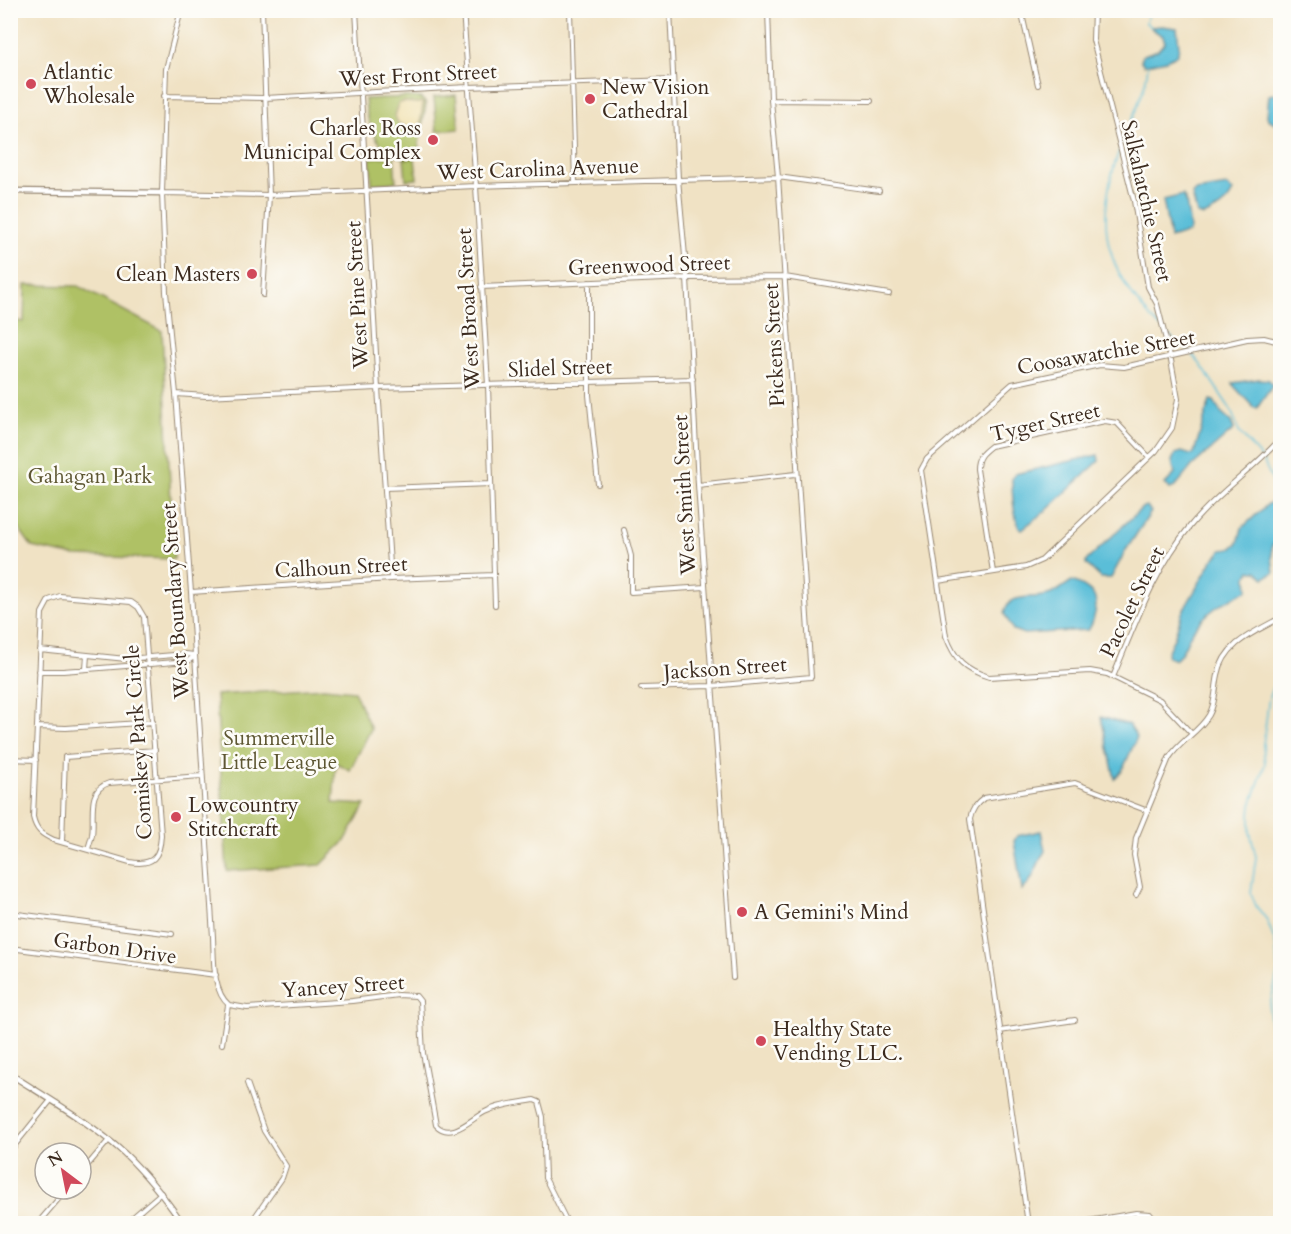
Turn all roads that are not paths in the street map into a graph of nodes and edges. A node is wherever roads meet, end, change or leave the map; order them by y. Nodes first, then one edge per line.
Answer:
1 (181, 10) edge
2 (262, 10) edge
3 (356, 10) edge
4 (463, 10) edge
5 (570, 10) edge
6 (670, 10) edge
7 (768, 10) edge
8 (1021, 10) edge
9 (1094, 10) edge
10 (673, 80) junction
11 (573, 84) junction
12 (1038, 85) dead end
13 (468, 87) junction
14 (361, 93) junction
15 (164, 96) junction
16 (266, 98) junction
17 (771, 100) junction
18 (871, 101) dead end
19 (778, 177) junction
20 (678, 179) junction
21 (575, 183) junction
22 (476, 186) junction
23 (10, 191) edge
24 (366, 191) junction
25 (879, 191) dead end
26 (162, 193) junction
27 (269, 195) junction
28 (785, 277) junction
29 (687, 278) junction
30 (589, 282) junction
31 (481, 287) junction
32 (889, 294) dead end
33 (263, 295) dead end
34 (1281, 342) edge
35 (1170, 357) junction
36 (693, 379) junction
37 (590, 382) junction
38 (488, 385) junction
39 (378, 388) junction
40 (176, 394) junction
41 (1281, 439) edge
42 (1149, 458) junction
43 (796, 474) junction
44 (491, 484) junction
45 (598, 484) dead end
46 (698, 485) junction
47 (385, 488) junction
48 (624, 530) dead end
49 (993, 572) junction
50 (494, 575) junction
51 (391, 579) junction
52 (938, 581) junction
53 (705, 588) junction
54 (190, 592) junction
55 (495, 605) dead end
56 (1281, 618) edge
57 (40, 650) junction
58 (87, 655) junction
59 (195, 656) junction
60 (147, 657) junction
61 (148, 665) junction
62 (86, 669) junction
63 (39, 671) junction
64 (811, 677) joint
65 (1113, 677) junction
66 (711, 686) junction
67 (641, 688) dead end
68 (153, 722) junction
69 (37, 727) junction
70 (1192, 734) junction
71 (155, 750) junction
72 (10, 759) edge
73 (36, 760) junction
74 (201, 776) junction
75 (157, 780) junction
76 (1148, 811) junction
77 (62, 842) junction
78 (88, 849) junction
79 (1136, 896) dead end
80 (10, 913) edge
81 (172, 934) dead end
82 (10, 948) edge
83 (216, 975) junction
84 (733, 978) dead end
85 (228, 1004) junction
86 (1075, 1020) dead end
87 (1000, 1031) junction
88 (222, 1044) dead end
89 (10, 1074) edge
90 (247, 1083) dead end
91 (51, 1100) junction
92 (109, 1140) junction
93 (10, 1151) edge
94 (93, 1159) edge
95 (161, 1193) junction
96 (57, 1201) edge
97 (37, 1224) edge
98 (125, 1224) edge
99 (183, 1224) edge
100 (250, 1224) edge
101 (568, 1224) edge
102 (1028, 1224) edge
103 (1071, 1224) edge
104 (1158, 1224) edge

1 - 15 street, West Boundary Street
2 - 16 street
3 - 14 street, West Pine Street
4 - 13 street, West Broad Street
5 - 11 street
6 - 10 street, West Smith Street
7 - 17 street, Pickens Street
8 - 12 street
9 - 35 street, Salkahatchie Street
10 - 11 street, West Front Street
10 - 20 street, West Smith Street
11 - 13 street, West Front Street
11 - 21 street
13 - 14 street, West Front Street
13 - 22 street, West Broad Street
14 - 16 street, West Front Street
14 - 24 street, West Pine Street
15 - 16 street, West Front Street
15 - 26 street, West Boundary Street
16 - 27 street
17 - 18 street
17 - 19 street, Pickens Street
19 - 20 street, West Carolina Avenue
19 - 25 street, West Carolina Avenue
19 - 28 street, Pickens Street
20 - 21 street, West Carolina Avenue
20 - 29 street, West Smith Street
21 - 22 street, West Carolina Avenue
22 - 24 street, West Carolina Avenue
22 - 31 street, West Broad Street
23 - 26 street
24 - 27 street, West Carolina Avenue
24 - 39 street, West Pine Street
26 - 27 street, West Carolina Avenue
26 - 40 street, West Boundary Street
27 - 33 street
28 - 29 street, Greenwood Street
28 - 32 street, Greenwood Street
28 - 43 street, Pickens Street
29 - 30 street, Greenwood Street
29 - 36 street, West Smith Street
30 - 31 street, Greenwood Street
30 - 37 street
31 - 38 street, West Broad Street
34 - 35 street, Coosawatchie Street
35 - 42 street, Salkahatchie Street
35 - 52 street, Coosawatchie Street
36 - 37 street, Slidel Street
36 - 46 street, West Smith Street
37 - 38 street, Slidel Street
37 - 45 street
38 - 39 street, Slidel Street
38 - 44 street, West Broad Street
39 - 40 street, Slidel Street
39 - 47 street, West Pine Street
40 - 54 street, West Boundary Street
41 - 65 street, Pacolet Street
42 - 49 street, Salkahatchie Street
42 - 49 street, Tyger Street
43 - 46 street
43 - 64 street, Pickens Street
44 - 47 street
44 - 50 street, West Broad Street
46 - 53 street, West Smith Street
47 - 51 street, West Pine Street
48 - 53 street
49 - 52 street, Salkahatchie Street
50 - 51 street, Calhoun Street
50 - 55 street, West Broad Street
51 - 54 street, Calhoun Street
52 - 65 street, Coosawatchie Street
53 - 66 street, West Smith Street
54 - 59 street, West Boundary Street
56 - 70 street
57 - 58 street
57 - 60 street, Comiskey Park Circle
57 - 63 street, Comiskey Park Circle
58 - 60 street
58 - 62 street
59 - 60 street
59 - 61 street
59 - 74 street, West Boundary Street
60 - 61 street, Comiskey Park Circle
61 - 62 street
61 - 68 street, Comiskey Park Circle
62 - 63 street
63 - 69 street, Comiskey Park Circle
64 - 66 street, Jackson Street
65 - 70 street, Coosawatchie Street
66 - 67 street, Jackson Street
66 - 84 street, West Smith Street
68 - 69 street
68 - 71 street, Comiskey Park Circle
69 - 73 street, Comiskey Park Circle
70 - 76 street
71 - 75 street, Comiskey Park Circle
71 - 77 street
72 - 73 street
73 - 77 street, Comiskey Park Circle
74 - 75 street
74 - 83 street, West Boundary Street
75 - 78 street
75 - 78 street, Comiskey Park Circle
76 - 79 street
76 - 87 street
77 - 78 street, Comiskey Park Circle
80 - 81 street
82 - 83 street, Garbon Drive
83 - 85 street, West Boundary Street
85 - 88 street
85 - 101 street, Yancey Street
86 - 87 street
87 - 102 street
89 - 91 street
90 - 100 street
91 - 92 street
91 - 93 street
92 - 94 street
92 - 95 street
95 - 98 street
95 - 99 street
96 - 97 street
103 - 104 street

